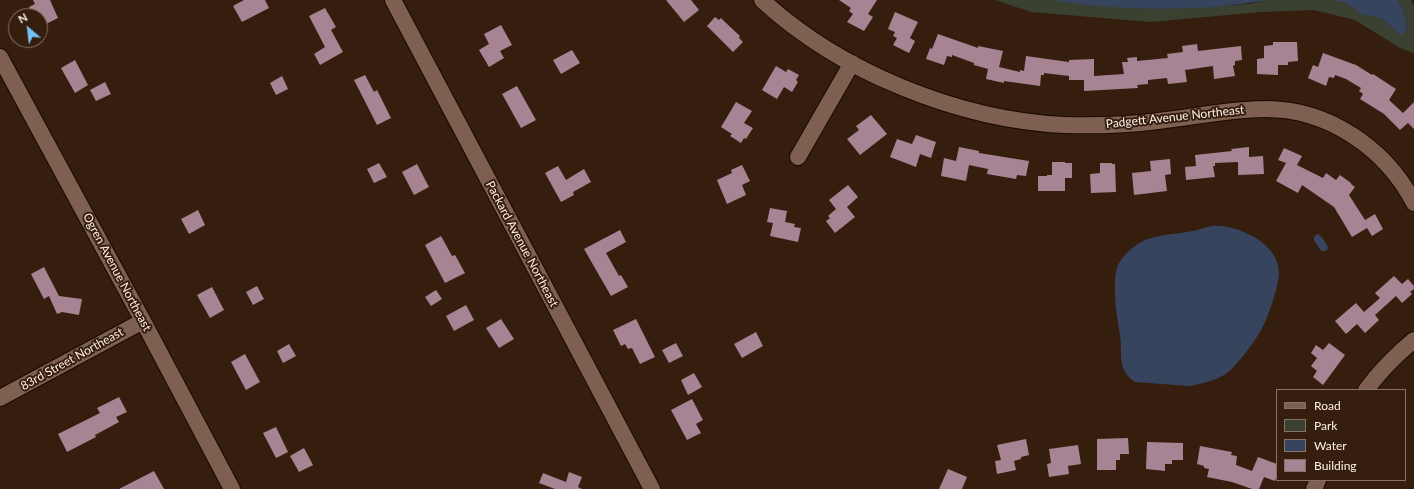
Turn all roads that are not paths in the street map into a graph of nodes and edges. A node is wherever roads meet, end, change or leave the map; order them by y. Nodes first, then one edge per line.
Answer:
1 (393, 0) edge
2 (762, 0) edge
3 (0, 57) edge
4 (852, 63) junction
5 (798, 157) dead end
6 (1414, 203) edge
7 (143, 321) junction
8 (1414, 340) edge
9 (1367, 389) edge
10 (0, 398) edge
11 (232, 489) edge
12 (652, 489) edge

1 - 12 street, Packard Avenue Northeast
2 - 4 street, Padgett Avenue Northeast
3 - 7 street, Ogren Avenue Northeast
4 - 5 street
4 - 6 street, Padgett Avenue Northeast
7 - 10 street, 83rd Street Northeast
7 - 11 street, Ogren Avenue Northeast
8 - 9 street

